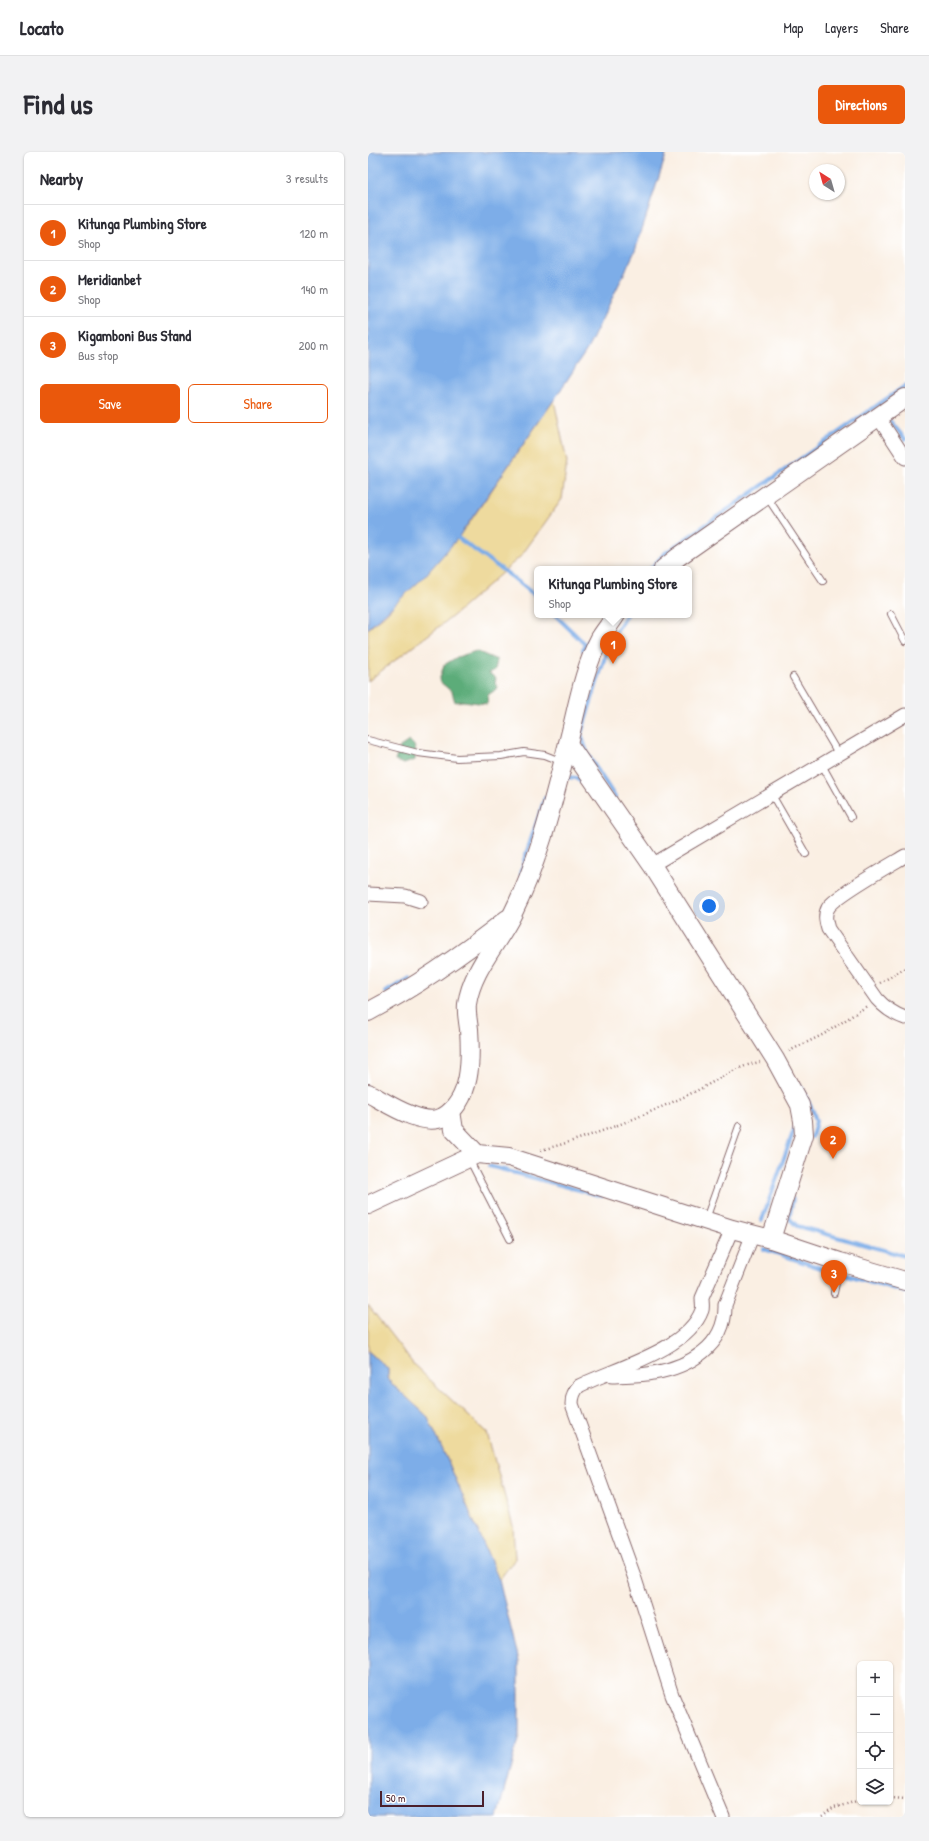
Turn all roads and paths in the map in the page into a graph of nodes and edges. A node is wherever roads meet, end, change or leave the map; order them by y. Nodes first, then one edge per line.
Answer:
1 (905, 398) edge
2 (878, 417) junction
3 (905, 458) edge
4 (766, 496) junction
5 (667, 566) edge
6 (824, 581) dead end
7 (891, 614) dead end
8 (614, 618) edge
9 (905, 641) edge
10 (794, 676) dead end
11 (905, 715) edge
12 (368, 740) edge
13 (568, 744) junction
14 (838, 756) junction
15 (560, 761) dead end
16 (822, 765) junction
17 (772, 795) junction
18 (851, 817) dead end
19 (806, 854) dead end
20 (905, 856) edge
21 (652, 865) junction
22 (368, 894) edge
23 (421, 901) dead end
24 (513, 914) junction
25 (905, 968) edge
26 (875, 994) junction
27 (368, 1012) edge
28 (905, 1018) edge
29 (775, 1059) junction
30 (368, 1093) edge
31 (451, 1111) junction
32 (739, 1126) dead end
33 (535, 1151) dead end
34 (473, 1156) junction
35 (368, 1205) edge
36 (706, 1220) junction
37 (732, 1228) junction
38 (753, 1234) junction
39 (510, 1239) dead end
40 (771, 1239) junction
41 (840, 1262) junction
42 (905, 1281) edge
43 (834, 1293) dead end
44 (602, 1377) junction
45 (893, 1798) edge
46 (905, 1799) edge
47 (857, 1801) edge
48 (723, 1817) edge
49 (822, 1817) edge

1 - 2 main road
2 - 3 street
2 - 4 main road
4 - 5 main road
4 - 6 lane
7 - 9 lane
8 - 13 main road
10 - 14 lane
11 - 14 street
12 - 15 lane
13 - 21 main road
13 - 24 main road
14 - 16 street
16 - 17 street
16 - 18 lane
17 - 19 lane
17 - 21 street
20 - 26 street
21 - 29 main road
22 - 23 street
24 - 27 main road
24 - 31 main road
25 - 26 path
26 - 28 street
26 - 29 path
29 - 33 path
29 - 40 main road
30 - 31 main road
31 - 34 main road
32 - 36 lane
34 - 35 main road
34 - 36 main road
34 - 39 lane
36 - 37 main road
37 - 38 main road
37 - 44 street
38 - 40 main road
38 - 44 street
40 - 41 main road
41 - 42 main road
41 - 43 lane
44 - 48 street
45 - 46 path
47 - 49 path

